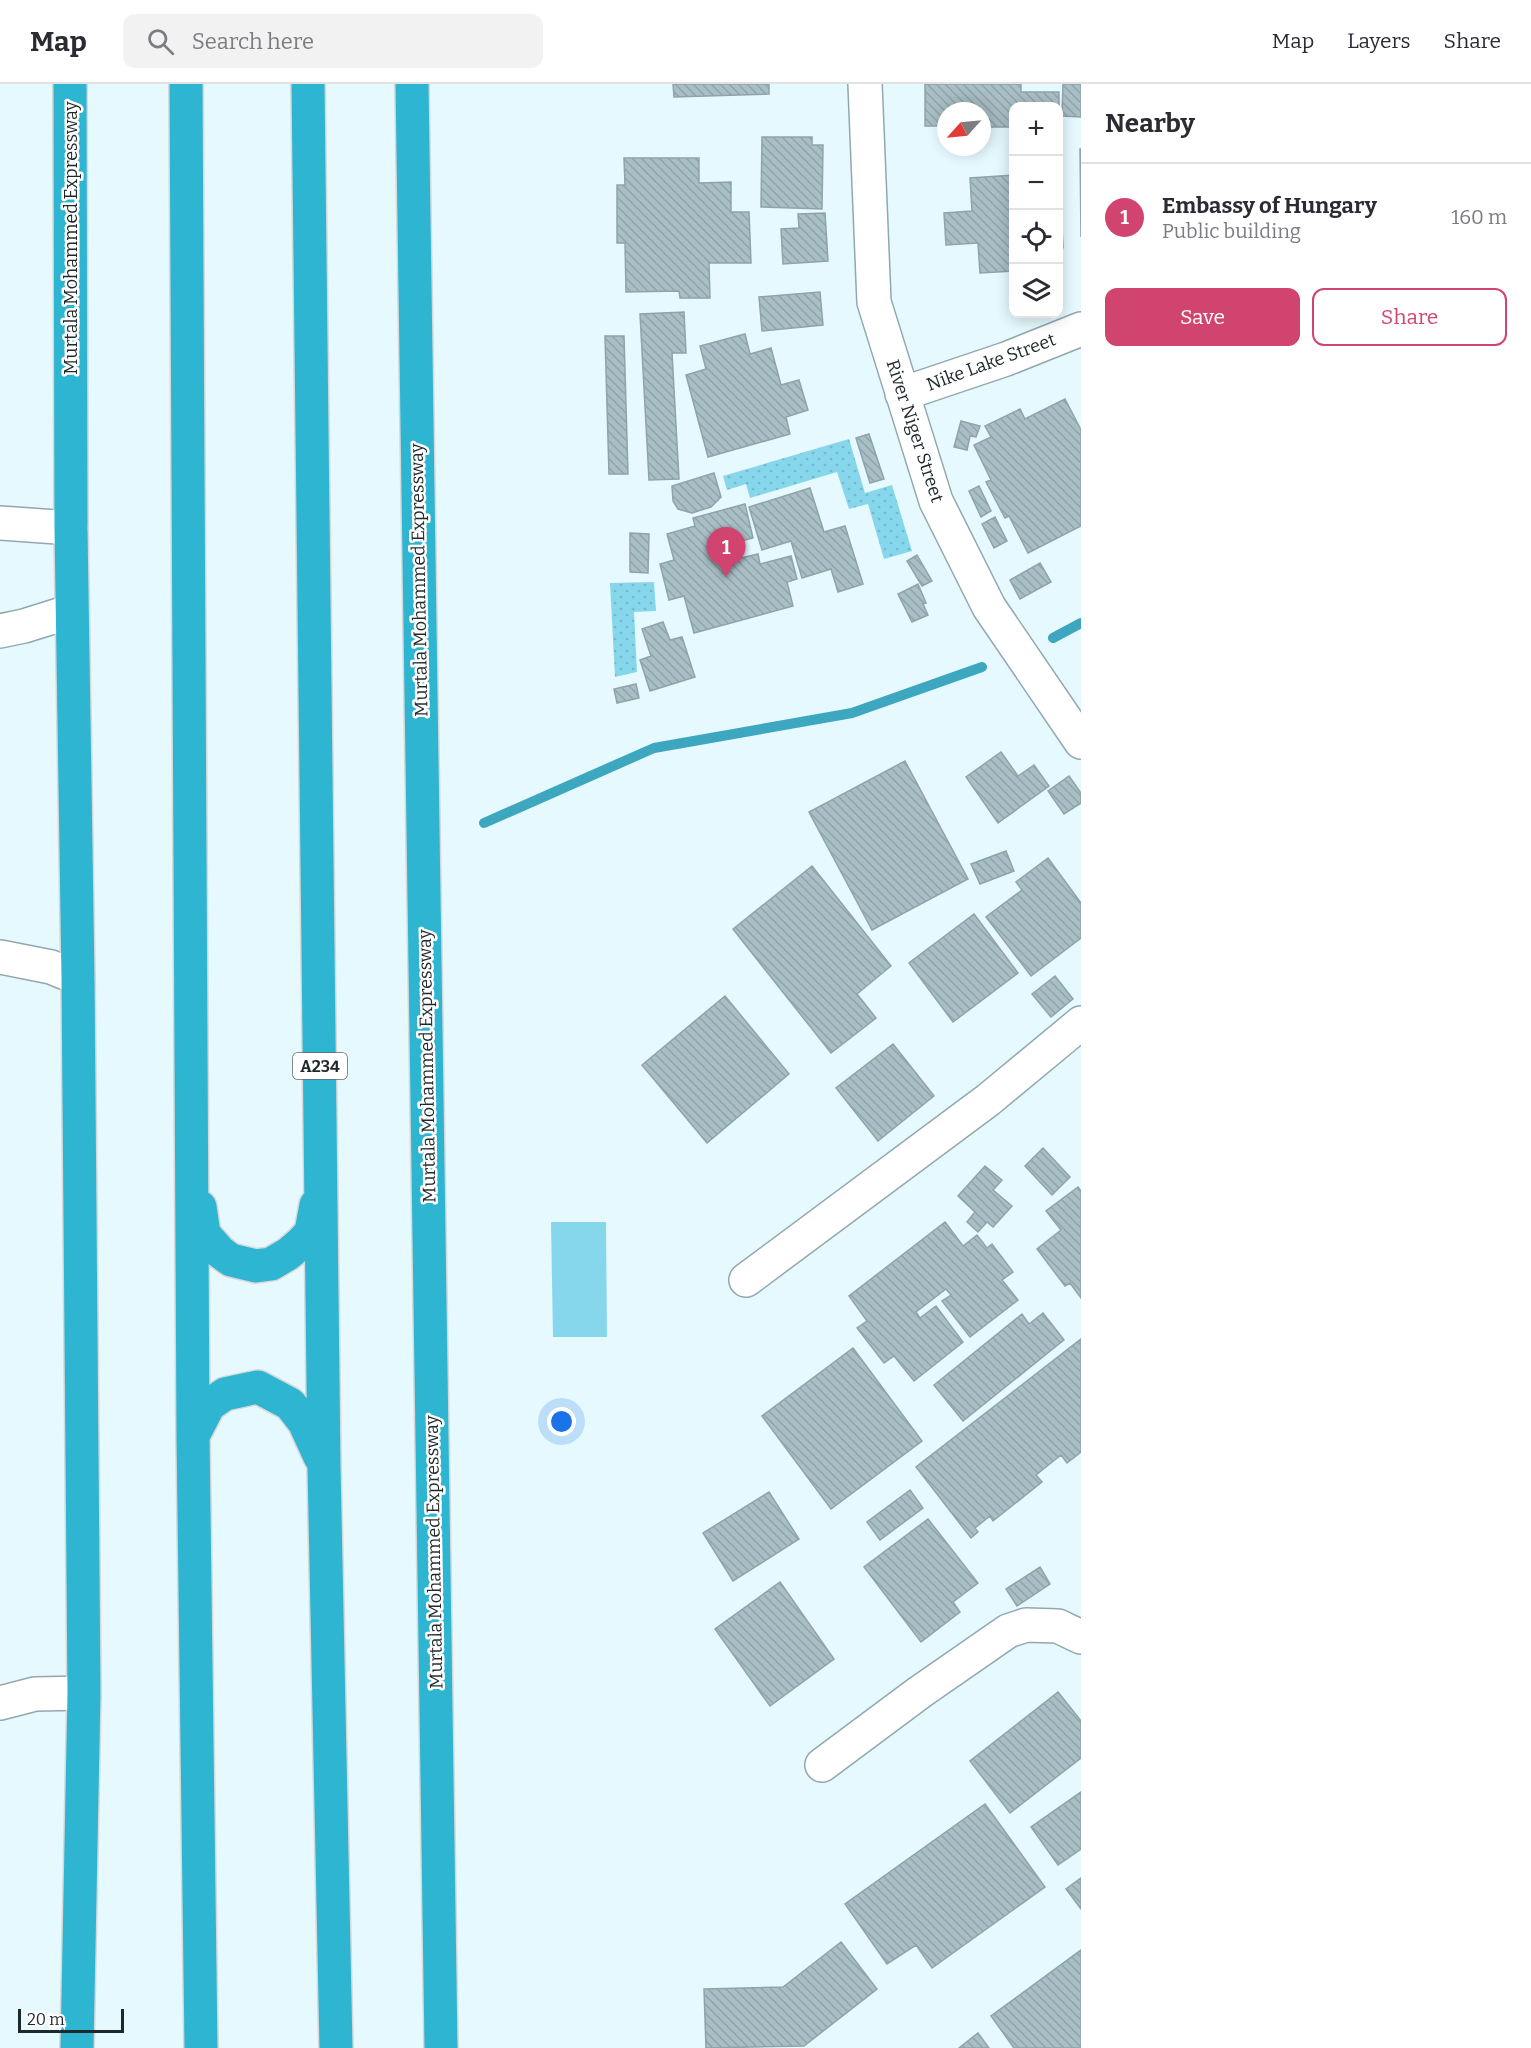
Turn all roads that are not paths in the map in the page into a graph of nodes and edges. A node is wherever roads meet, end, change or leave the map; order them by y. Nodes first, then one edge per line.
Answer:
1 (70, 84) edge
2 (186, 84) edge
3 (308, 84) edge
4 (412, 84) edge
5 (865, 84) edge
6 (1081, 329) edge
7 (902, 394) junction
8 (0, 523) edge
9 (71, 528) junction
10 (72, 611) junction
11 (0, 631) edge
12 (1081, 742) edge
13 (0, 957) edge
14 (78, 978) junction
15 (1081, 1023) edge
16 (191, 1158) junction
17 (321, 1175) junction
18 (746, 1280) dead end
19 (193, 1436) junction
20 (324, 1467) junction
21 (1081, 1636) edge
22 (84, 1693) junction
23 (0, 1703) edge
24 (822, 1765) dead end
25 (77, 2048) edge
26 (201, 2048) edge
27 (336, 2048) edge
28 (441, 2048) edge

1 - 9 highway, Murtala Mohammed Expressway
2 - 16 highway
3 - 17 highway, A234
4 - 28 highway, Murtala Mohammed Expressway
5 - 7 street, River Niger Street
6 - 7 street, Nike Lake Street
7 - 12 street, River Niger Street
8 - 9 street
9 - 10 highway, Murtala Mohammed Expressway
10 - 11 street
10 - 14 highway, Murtala Mohammed Expressway
13 - 14 street
14 - 22 highway, Murtala Mohammed Expressway
15 - 18 street
16 - 17 highway
16 - 19 highway
17 - 20 highway, A234
19 - 20 highway
19 - 26 highway
20 - 27 highway, A234
21 - 24 street
22 - 23 street
22 - 25 highway, Murtala Mohammed Expressway

